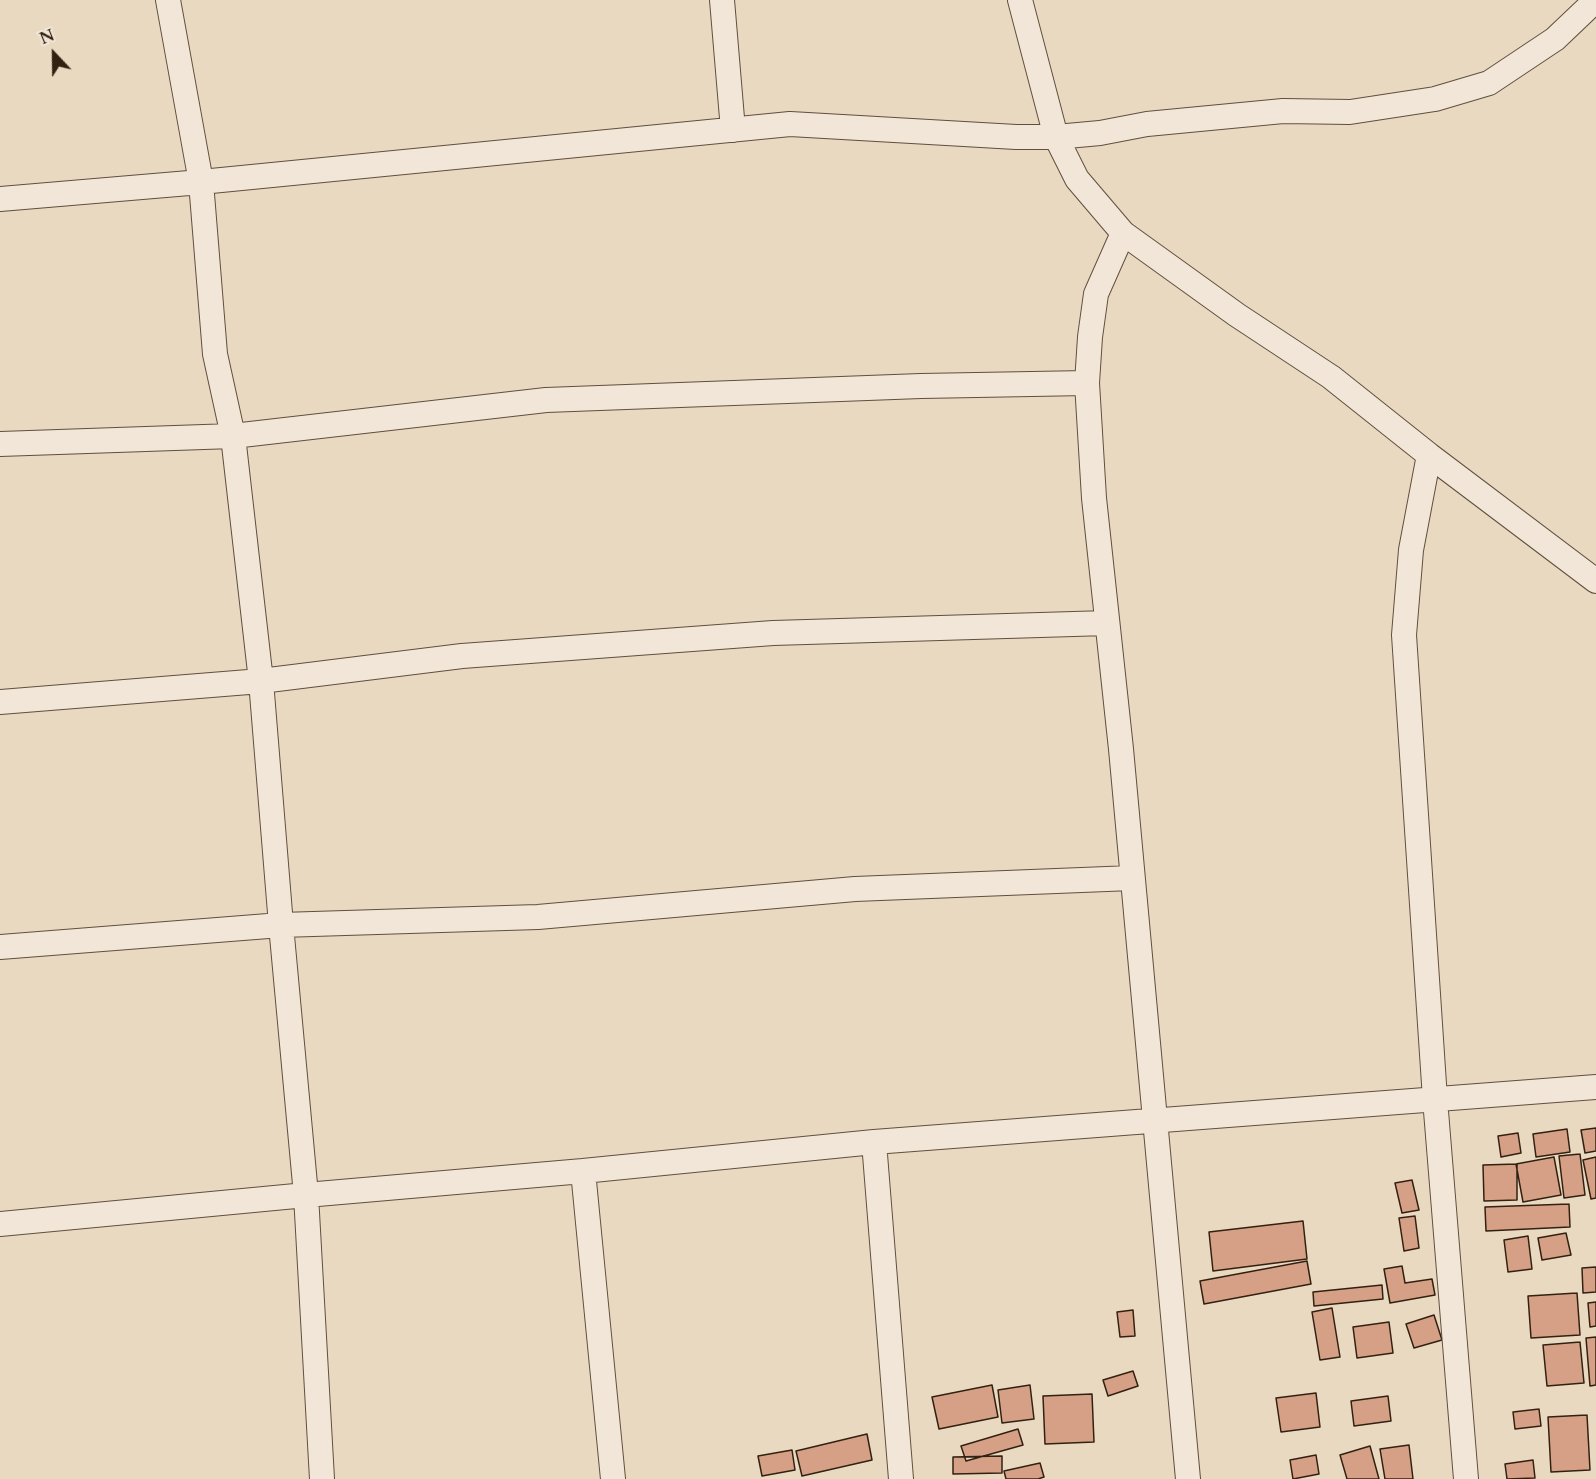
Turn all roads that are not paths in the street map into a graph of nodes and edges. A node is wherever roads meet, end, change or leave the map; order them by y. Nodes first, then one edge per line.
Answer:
1 (168, 0) edge
2 (722, 0) edge
3 (1020, 0) edge
4 (1596, 0) edge
5 (733, 130) junction
6 (1056, 137) junction
7 (201, 182) junction
8 (0, 199) edge
9 (1123, 233) junction
10 (1087, 383) junction
11 (233, 436) junction
12 (0, 444) edge
13 (1429, 455) junction
14 (1596, 581) edge
15 (1107, 622) junction
16 (261, 681) junction
17 (0, 702) edge
18 (1132, 878) junction
19 (281, 925) junction
20 (0, 948) edge
21 (1596, 1087) edge
22 (1435, 1099) junction
23 (1154, 1121) junction
24 (874, 1143) junction
25 (583, 1171) junction
26 (306, 1195) junction
27 (0, 1224) edge
28 (322, 1479) edge
29 (613, 1479) edge
30 (901, 1479) edge
31 (1188, 1479) edge
32 (1466, 1479) edge

1 - 7 street
2 - 5 street
3 - 6 street
4 - 6 street
5 - 6 street
5 - 7 street
6 - 9 street
7 - 8 street
7 - 11 street
9 - 10 street
9 - 13 street
10 - 11 street
10 - 15 street
11 - 12 street
11 - 16 street
13 - 14 street
13 - 22 street
15 - 16 street
15 - 18 street
16 - 17 street
16 - 19 street
18 - 19 street
18 - 23 street
19 - 20 street
19 - 26 street
21 - 22 street
22 - 23 street
22 - 32 street
23 - 24 street
23 - 31 street
24 - 25 street
24 - 30 street
25 - 26 street
25 - 29 street
26 - 27 street
26 - 28 street

